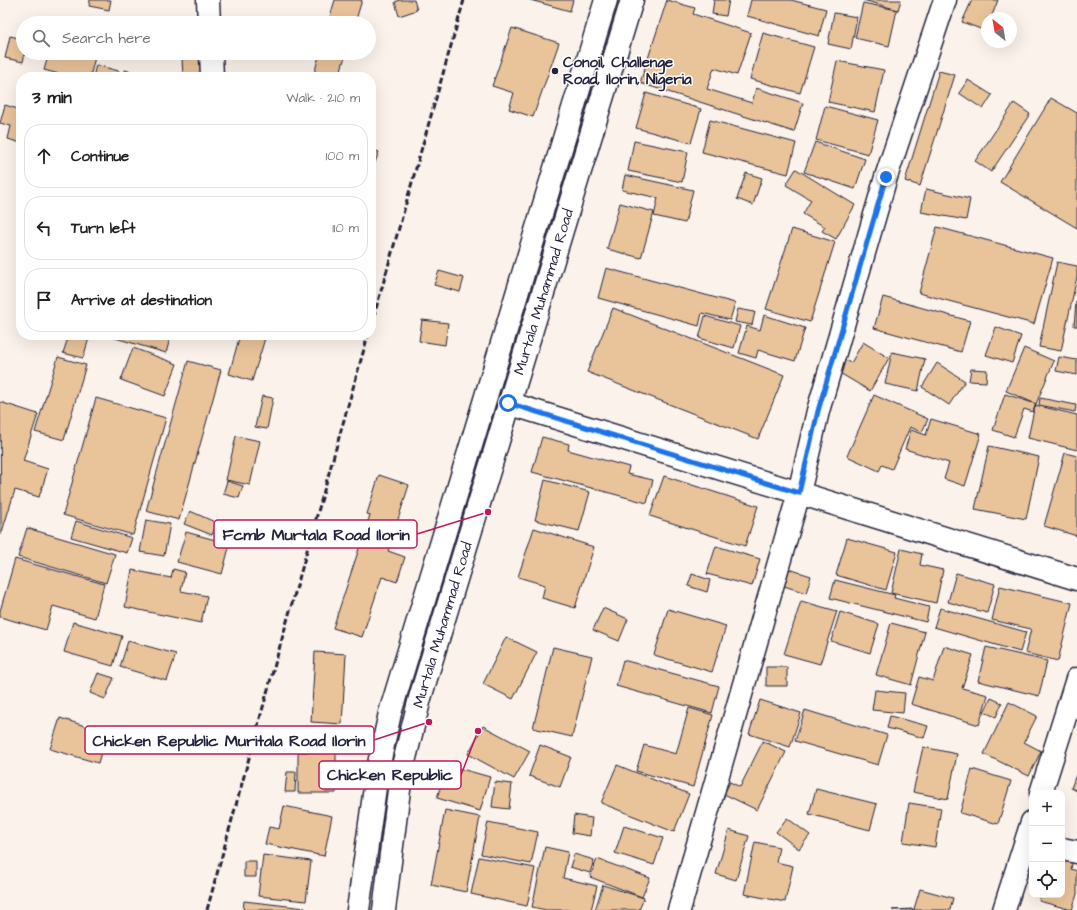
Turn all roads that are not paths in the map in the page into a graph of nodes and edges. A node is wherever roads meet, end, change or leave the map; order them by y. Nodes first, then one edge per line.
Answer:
1 (208, 0) edge
2 (606, 0) edge
3 (632, 0) edge
4 (944, 0) edge
5 (209, 16) edge
6 (211, 60) edge
7 (212, 72) edge
8 (508, 403) junction
9 (799, 493) junction
10 (1077, 579) edge
11 (1077, 679) edge
12 (1042, 790) edge
13 (1029, 838) edge
14 (1065, 850) edge
15 (1077, 852) edge
16 (358, 910) edge
17 (384, 910) edge
18 (679, 910) edge
19 (1004, 910) edge

1 - 5 main road
2 - 16 main road, Murtala Muhammad Road
3 - 8 main road, Murtala Muhammad Road
4 - 9 main road
6 - 7 main road
8 - 9 main road
8 - 17 main road, Murtala Muhammad Road
9 - 10 main road
9 - 18 main road
11 - 12 main road
13 - 19 main road
14 - 15 main road

